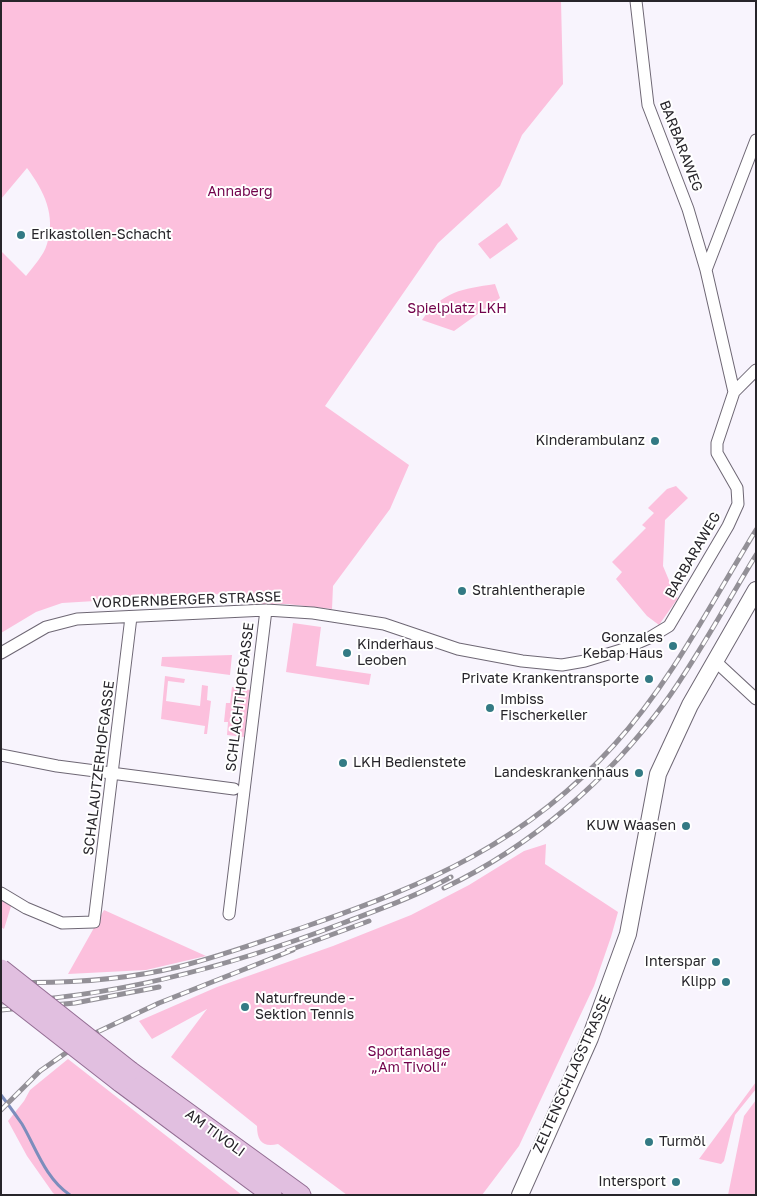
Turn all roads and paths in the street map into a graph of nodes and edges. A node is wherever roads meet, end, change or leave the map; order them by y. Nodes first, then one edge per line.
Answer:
1 (636, 1) edge
2 (756, 140) edge
3 (706, 270) junction
4 (756, 370) edge
5 (734, 392) junction
6 (756, 590) edge
7 (266, 610) junction
8 (131, 616) junction
9 (669, 626) joint
10 (1, 653) edge
11 (714, 660) junction
12 (756, 699) edge
13 (1, 755) edge
14 (113, 773) junction
15 (239, 789) junction
16 (1, 893) edge
17 (229, 914) dead end
18 (1, 969) edge
19 (1, 989) edge
20 (125, 1076) junction
21 (272, 1195) edge
22 (301, 1195) edge
23 (520, 1195) edge

1 - 3 street, BARBARAWEG
2 - 3 street
3 - 5 street, BARBARAWEG
4 - 5 street
5 - 9 street, BARBARAWEG
6 - 11 main road, ZELTENSCHLAGSTRASSE
7 - 8 street, VORDERNBERGER STRASSE
7 - 9 street, VORDERNBERGER STRASSE
7 - 15 street, SCHLACHTHOFGASSE
8 - 10 street, VORDERNBERGER STRASSE
8 - 14 street, SCHALAUTZERHOFGASSE
11 - 12 street
11 - 23 main road, ZELTENSCHLAGSTRASSE
13 - 14 street
14 - 15 street
14 - 16 street, SCHALAUTZERHOFGASSE
15 - 17 street, SCHLACHTHOFGASSE
18 - 20 main road, bridge
19 - 20 main road, bridge
20 - 21 main road, AM TIVOLI
20 - 22 main road, AM TIVOLI

